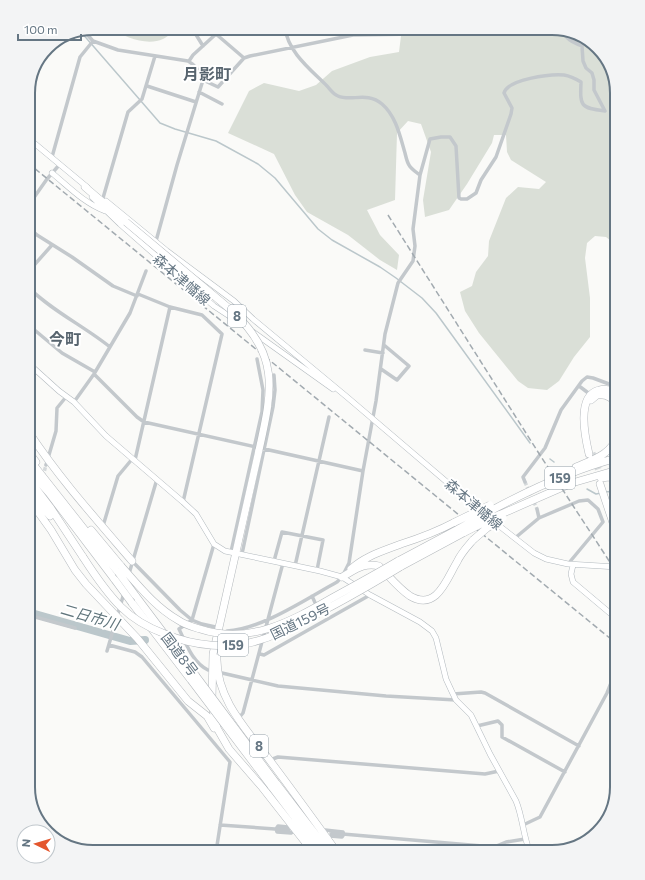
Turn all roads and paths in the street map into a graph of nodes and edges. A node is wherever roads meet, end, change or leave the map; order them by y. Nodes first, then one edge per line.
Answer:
1 (87, 35) edge
2 (196, 35) edge
3 (215, 35) edge
4 (217, 35) edge
5 (287, 35) edge
6 (353, 35) edge
7 (564, 36) edge
8 (92, 43) junction
9 (203, 46) junction
10 (292, 48) junction
11 (155, 56) junction
12 (244, 58) junction
13 (189, 61) junction
14 (203, 80) junction
15 (147, 86) junction
16 (199, 92) junction
17 (196, 102) junction
18 (222, 104) dead end
19 (35, 144) edge
20 (52, 158) junction
21 (60, 164) junction
22 (52, 173) junction
23 (420, 175) junction
24 (86, 187) junction
25 (35, 196) edge
26 (103, 198) junction
27 (109, 214) junction
28 (35, 232) edge
29 (156, 241) junction
30 (52, 245) junction
31 (35, 264) edge
32 (146, 271) dead end
33 (200, 274) junction
34 (195, 290) junction
35 (35, 294) edge
36 (137, 295) junction
37 (170, 307) junction
38 (253, 319) junction
39 (250, 330) junction
40 (35, 331) edge
41 (384, 345) junction
42 (110, 347) junction
43 (365, 350) dead end
44 (383, 353) junction
45 (257, 359) dead end
46 (35, 369) edge
47 (381, 369) junction
48 (94, 373) junction
49 (274, 375) dead end
50 (262, 382) junction
51 (275, 382) junction
52 (610, 385) edge
53 (579, 386) junction
54 (610, 391) edge
55 (592, 396) junction
56 (66, 397) junction
57 (610, 398) edge
58 (349, 400) junction
59 (74, 402) junction
60 (328, 417) dead end
61 (373, 419) junction
62 (144, 422) junction
63 (200, 434) junction
64 (35, 443) edge
65 (259, 448) junction
66 (610, 448) edge
67 (591, 453) tunnel mouth
68 (35, 459) edge
69 (134, 459) junction
70 (610, 460) edge
71 (319, 461) junction
72 (46, 462) junction
73 (35, 467) edge
74 (363, 471) junction
75 (610, 472) edge
76 (591, 476) junction
77 (35, 477) edge
78 (610, 477) edge
79 (157, 479) junction
80 (525, 482) dead end
81 (35, 487) edge
82 (531, 490) junction
83 (59, 497) junction
84 (35, 498) edge
85 (184, 502) junction
86 (35, 505) edge
87 (610, 505) edge
88 (537, 509) tunnel mouth
89 (610, 511) edge
90 (496, 512) junction
91 (539, 518) junction
92 (102, 527) junction
93 (460, 527) junction
94 (302, 536) junction
95 (515, 538) junction
96 (214, 544) junction
97 (237, 553) junction
98 (83, 557) junction
99 (132, 561) junction
100 (274, 561) junction
101 (283, 563) junction
102 (399, 564) junction
103 (570, 564) junction
104 (295, 566) junction
105 (610, 567) edge
106 (119, 569) junction
107 (317, 570) junction
108 (342, 577) junction
109 (370, 595) junction
110 (312, 596) junction
111 (610, 613) edge
112 (35, 617) edge
113 (117, 617) junction
114 (192, 620) junction
115 (267, 620) junction
116 (325, 622) junction
117 (75, 628) dead end
118 (222, 629) junction
119 (109, 645) junction
120 (107, 651) dead end
121 (260, 654) junction
122 (208, 670) dead end
123 (222, 673) dead end
124 (194, 678) junction
125 (252, 680) junction
126 (610, 686) edge
127 (453, 694) junction
128 (456, 700) junction
129 (238, 719) junction
130 (476, 726) junction
131 (579, 746) junction
132 (229, 749) junction
133 (270, 760) junction
134 (499, 771) junction
135 (565, 772) junction
136 (274, 784) junction
137 (220, 825) junction
138 (523, 825) junction
139 (292, 828) junction
140 (276, 829) junction
141 (327, 834) junction
142 (344, 834) junction
143 (525, 839) junction
144 (217, 845) edge
145 (306, 845) edge
146 (317, 845) edge
147 (324, 845) edge
148 (333, 845) edge
149 (471, 845) edge
150 (499, 845) edge
151 (527, 845) edge

1 - 8 street
2 - 9 street
3 - 9 street
4 - 12 street
5 - 10 street
6 - 10 street
7 - 23 street
8 - 11 street
8 - 20 street
9 - 13 street
10 - 12 street
10 - 23 street
11 - 13 street
11 - 15 street
12 - 14 street
13 - 14 street
14 - 16 street
15 - 17 street
15 - 26 street
16 - 17 street
16 - 18 street
17 - 29 street
19 - 20 main road, 森本津幡線
20 - 21 main road, 森本津幡線
21 - 22 street
21 - 24 main road, 森本津幡線
22 - 25 street
22 - 27 main road
23 - 41 street
24 - 26 main road, 森本津幡線
24 - 27 main road, 森本津幡線
24 - 65 highway, 8, bridge
26 - 29 main road, 森本津幡線
27 - 34 main road, 森本津幡線
28 - 30 street
29 - 33 main road, 森本津幡線
30 - 31 street
30 - 36 street
32 - 36 street
33 - 34 street
33 - 38 main road, 森本津幡線
34 - 39 main road, 森本津幡線
35 - 42 street
36 - 37 street
36 - 42 street
37 - 62 street
37 - 63 street
38 - 39 street
38 - 58 main road, 森本津幡線
39 - 58 main road, 森本津幡線
40 - 48 street
41 - 44 street
41 - 47 street
42 - 48 street
43 - 44 street
44 - 47 street
45 - 50 street
46 - 56 main road
47 - 61 street
48 - 59 street
48 - 62 street
49 - 51 street
50 - 51 street
50 - 65 street
51 - 65 street
52 - 53 street
53 - 55 street
53 - 80 street
54 - 55 highway
55 - 57 highway
55 - 67 highway
56 - 59 main road
56 - 72 street
58 - 61 main road, 森本津幡線
59 - 69 main road
60 - 71 street
61 - 74 street
61 - 95 main road, 森本津幡線
62 - 63 street
62 - 69 street
63 - 65 street
63 - 85 street
64 - 72 highway
65 - 71 street
65 - 97 highway, 8
65 - 97 street
65 - 97 street
66 - 82 highway, 159
68 - 83 highway
69 - 79 main road
69 - 92 street
70 - 82 highway, 国道159号 / 159
71 - 74 street
71 - 94 street
72 - 92 highway
73 - 83 highway
74 - 108 street
75 - 76 highway, 159
76 - 78 highway, 159
76 - 90 highway, 159
77 - 124 highway, 国道8号 / 8, bridge
79 - 85 main road
79 - 99 street
81 - 98 highway, 国道159号 / 159
82 - 90 highway, 国道159号 / 159
83 - 106 highway, 国道159号 / 159
84 - 98 highway
85 - 96 main road
86 - 113 highway
87 - 89 highway
88 - 91 street
90 - 93 highway, 国道159号 / 159, bridge
90 - 93 highway, 159, bridge
90 - 108 highway, 159, bridge
91 - 95 street
91 - 103 street
92 - 99 highway
93 - 102 highway, 国道159号 / 159
93 - 108 highway, 159
94 - 100 street
94 - 104 street
94 - 107 street
95 - 103 main road, 森本津幡線
96 - 97 main road
96 - 114 street
97 - 100 main road
97 - 118 highway, 8
98 - 102 highway, 国道159号 / 159, bridge
99 - 113 street
99 - 114 street
100 - 101 main road
101 - 104 main road
101 - 115 street
102 - 106 highway, 国道159号 / 159, bridge
103 - 105 main road, 森本津幡線
103 - 111 main road
104 - 107 main road
106 - 124 highway, 国道8号 / 8, bridge
107 - 108 main road
108 - 109 main road
108 - 110 street
109 - 116 street
109 - 127 main road
110 - 115 street
110 - 116 street
112 - 117 street
113 - 119 street
113 - 132 highway
114 - 118 street
114 - 122 street
115 - 118 street
115 - 121 street
116 - 121 street
118 - 129 highway, 8
118 - 132 highway, 8
119 - 120 street
119 - 137 street
121 - 125 street
123 - 125 street
124 - 136 highway, 国道8号 / 8, bridge
125 - 128 street
125 - 129 street
126 - 131 street
127 - 128 main road
127 - 131 street
128 - 130 main road
129 - 133 highway, 8
130 - 134 main road
130 - 135 street
131 - 135 street
132 - 139 highway, 8
133 - 134 street
133 - 141 highway, 8
134 - 138 main road
135 - 138 street
136 - 146 highway, 国道8号 / 8
136 - 147 highway, 国道8号 / 8
137 - 140 street
137 - 144 street
138 - 143 main road
139 - 140 street
139 - 140 street
139 - 145 highway, 8
141 - 142 street
141 - 142 street
141 - 148 highway, 8
142 - 149 street
143 - 150 street
143 - 151 main road

